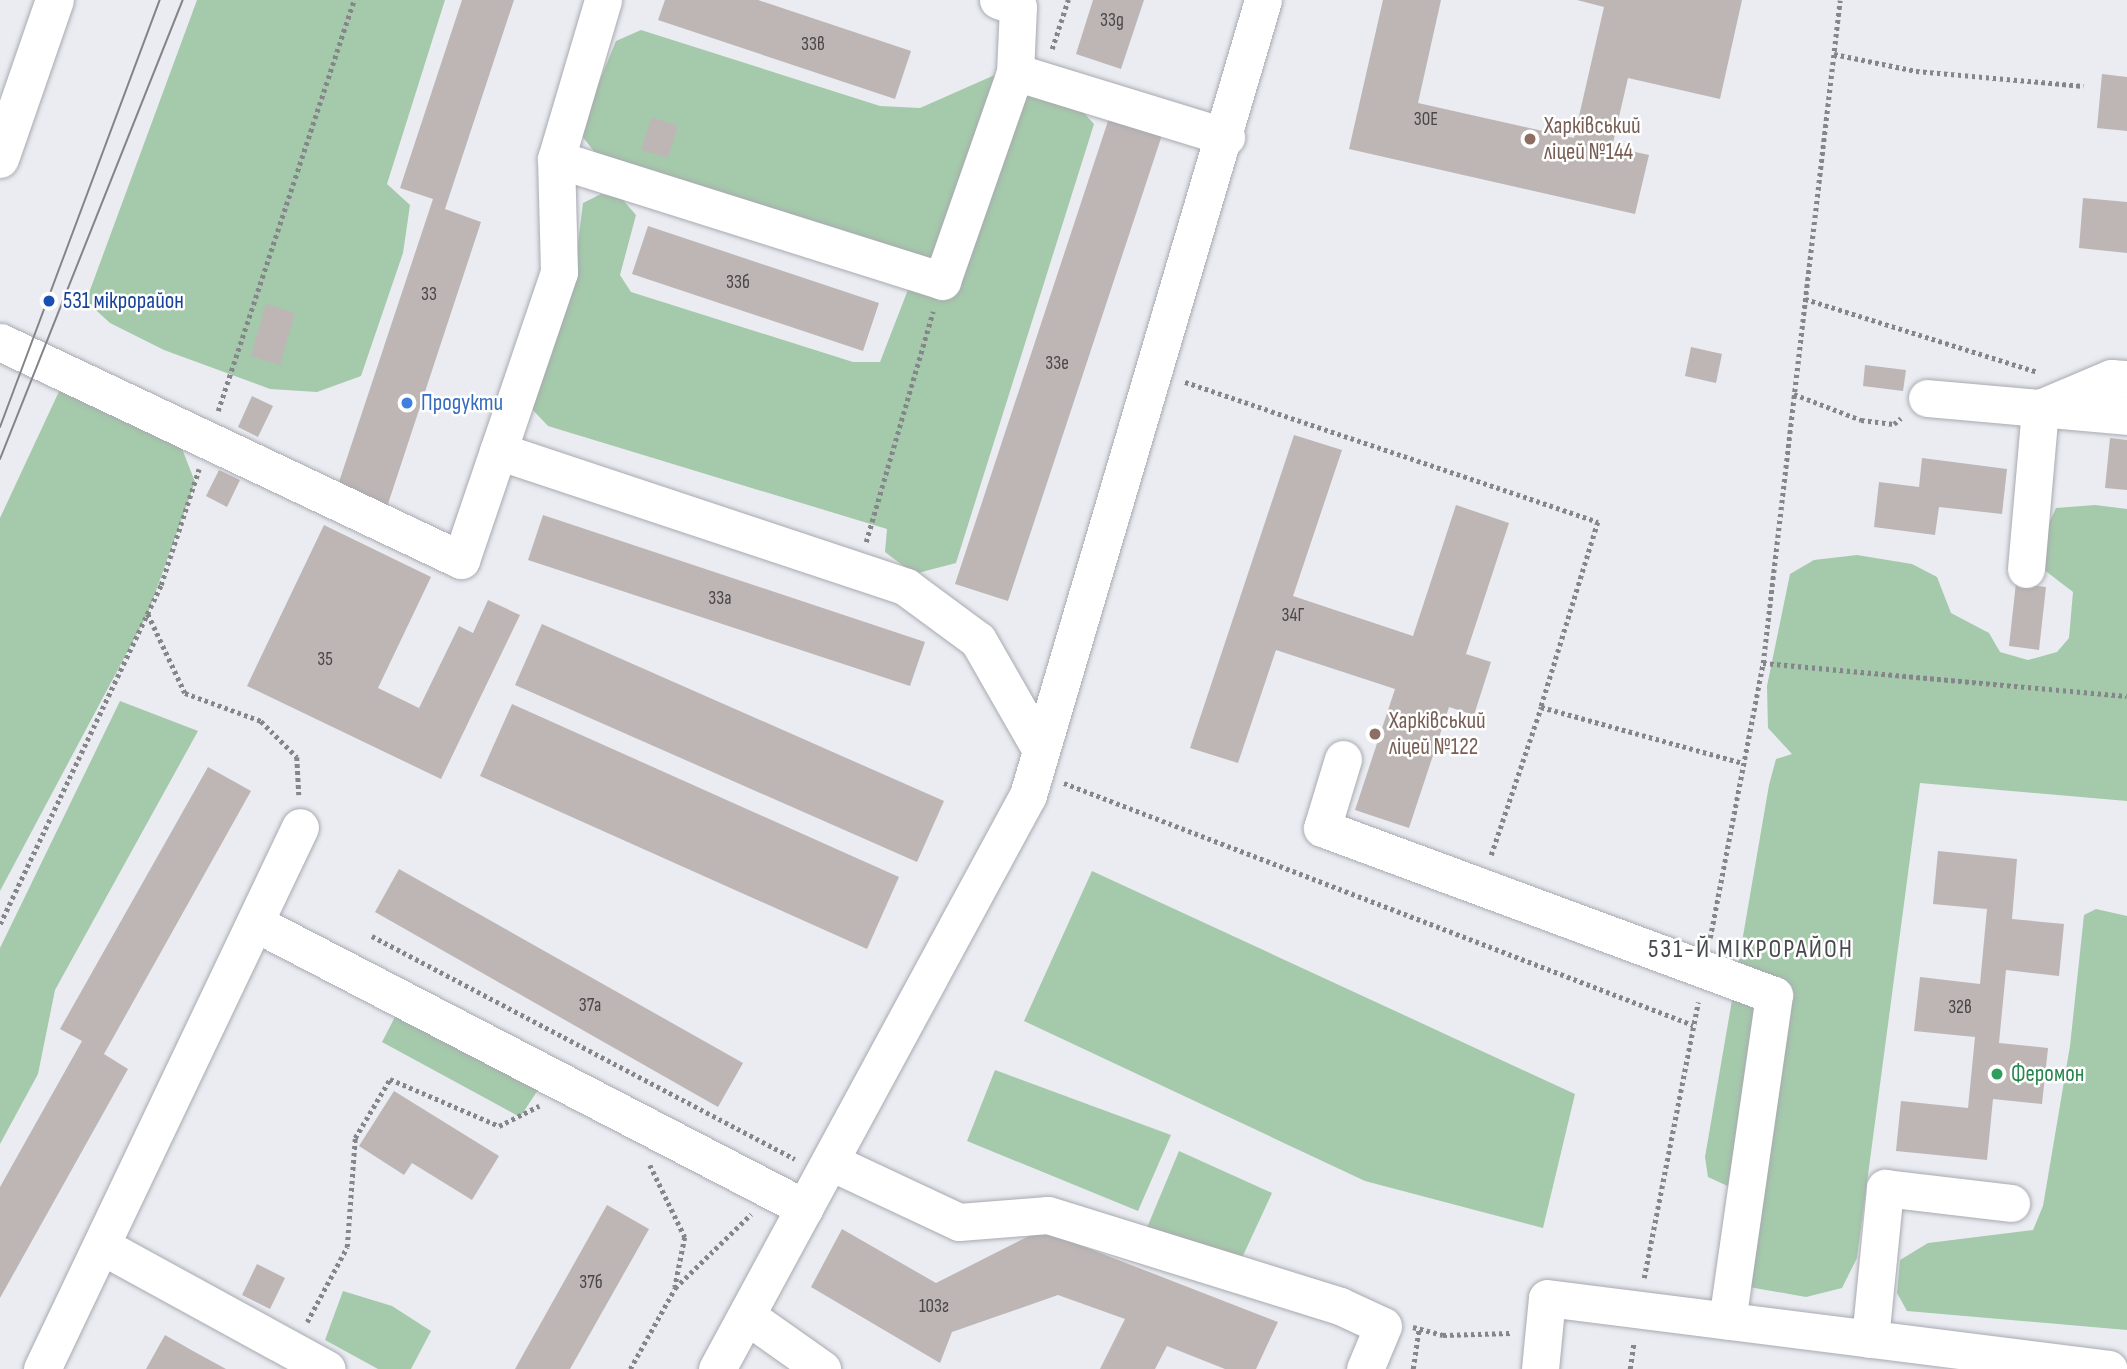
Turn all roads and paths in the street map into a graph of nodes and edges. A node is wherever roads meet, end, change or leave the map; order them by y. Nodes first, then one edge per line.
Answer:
1 (55, 0) edge
2 (603, 0) edge
3 (1068, 0) edge
4 (1263, 0) edge
5 (1840, 0) edge
6 (1012, 2) edge
7 (1834, 54) junction
8 (1028, 76) junction
9 (2083, 86) dead end
10 (1226, 137) junction
11 (0, 159) edge
12 (556, 159) junction
13 (942, 281) junction
14 (1805, 299) junction
15 (0, 342) edge
16 (2127, 379) edge
17 (1185, 382) dead end
18 (1794, 394) junction
19 (1927, 398) joint
20 (2053, 402) junction
21 (2127, 416) edge
22 (498, 451) junction
23 (2026, 569) dead end
24 (858, 571) junction
25 (148, 613) dead end
26 (1763, 663) junction
27 (2127, 696) edge
28 (1541, 707) junction
29 (1041, 750) junction
30 (1343, 759) dead end
31 (1744, 763) junction
32 (1053, 793) dead end
33 (300, 827) joint
34 (1480, 886) junction
35 (257, 924) junction
36 (372, 936) dead end
37 (1704, 970) junction
38 (1693, 1025) junction
39 (561, 1082) junction
40 (625, 1115) junction
41 (833, 1163) junction
42 (789, 1200) junction
43 (2011, 1203) dead end
44 (102, 1246) junction
45 (675, 1288) junction
46 (1638, 1309) junction
47 (747, 1316) junction
48 (1727, 1321) junction
49 (1383, 1326) junction
50 (1419, 1328) junction
51 (1544, 1332) junction
52 (1870, 1339) junction
53 (292, 1350) junction
54 (42, 1369) edge
55 (327, 1369) edge
56 (630, 1369) edge
57 (717, 1369) edge
58 (822, 1369) edge
59 (1365, 1369) edge
60 (1412, 1369) edge
61 (1540, 1369) edge
62 (2109, 1369) edge

1 - 11 main road
2 - 12 lane
3 - 8 path
4 - 10 lane
5 - 7 path
6 - 8 lane
7 - 9 path
7 - 14 path
8 - 10 lane
8 - 13 lane
10 - 29 lane
12 - 13 lane
12 - 22 lane
13 - 24 path
14 - 18 path
14 - 20 path
15 - 22 lane
16 - 20 lane
17 - 28 path
18 - 19 path
18 - 26 path
19 - 20 lane
20 - 21 lane
20 - 23 lane
22 - 24 lane
24 - 29 lane
25 - 33 path
26 - 27 path
26 - 31 path
28 - 31 path
28 - 34 path
29 - 41 lane
30 - 34 lane
31 - 37 path
32 - 38 path
33 - 35 lane
34 - 37 lane
35 - 39 lane
35 - 44 lane
36 - 41 path
37 - 38 path
37 - 48 lane
38 - 46 path
39 - 40 lane
39 - 53 path
40 - 42 lane
40 - 45 path
41 - 42 lane
41 - 49 lane
42 - 45 path
42 - 47 lane
43 - 52 lane
44 - 53 lane
44 - 54 lane
45 - 56 path
46 - 48 lane
46 - 51 lane
47 - 57 lane
47 - 58 lane
48 - 52 lane
49 - 50 path
49 - 59 lane
50 - 51 path
50 - 60 path
51 - 61 lane
52 - 62 lane
53 - 55 lane

